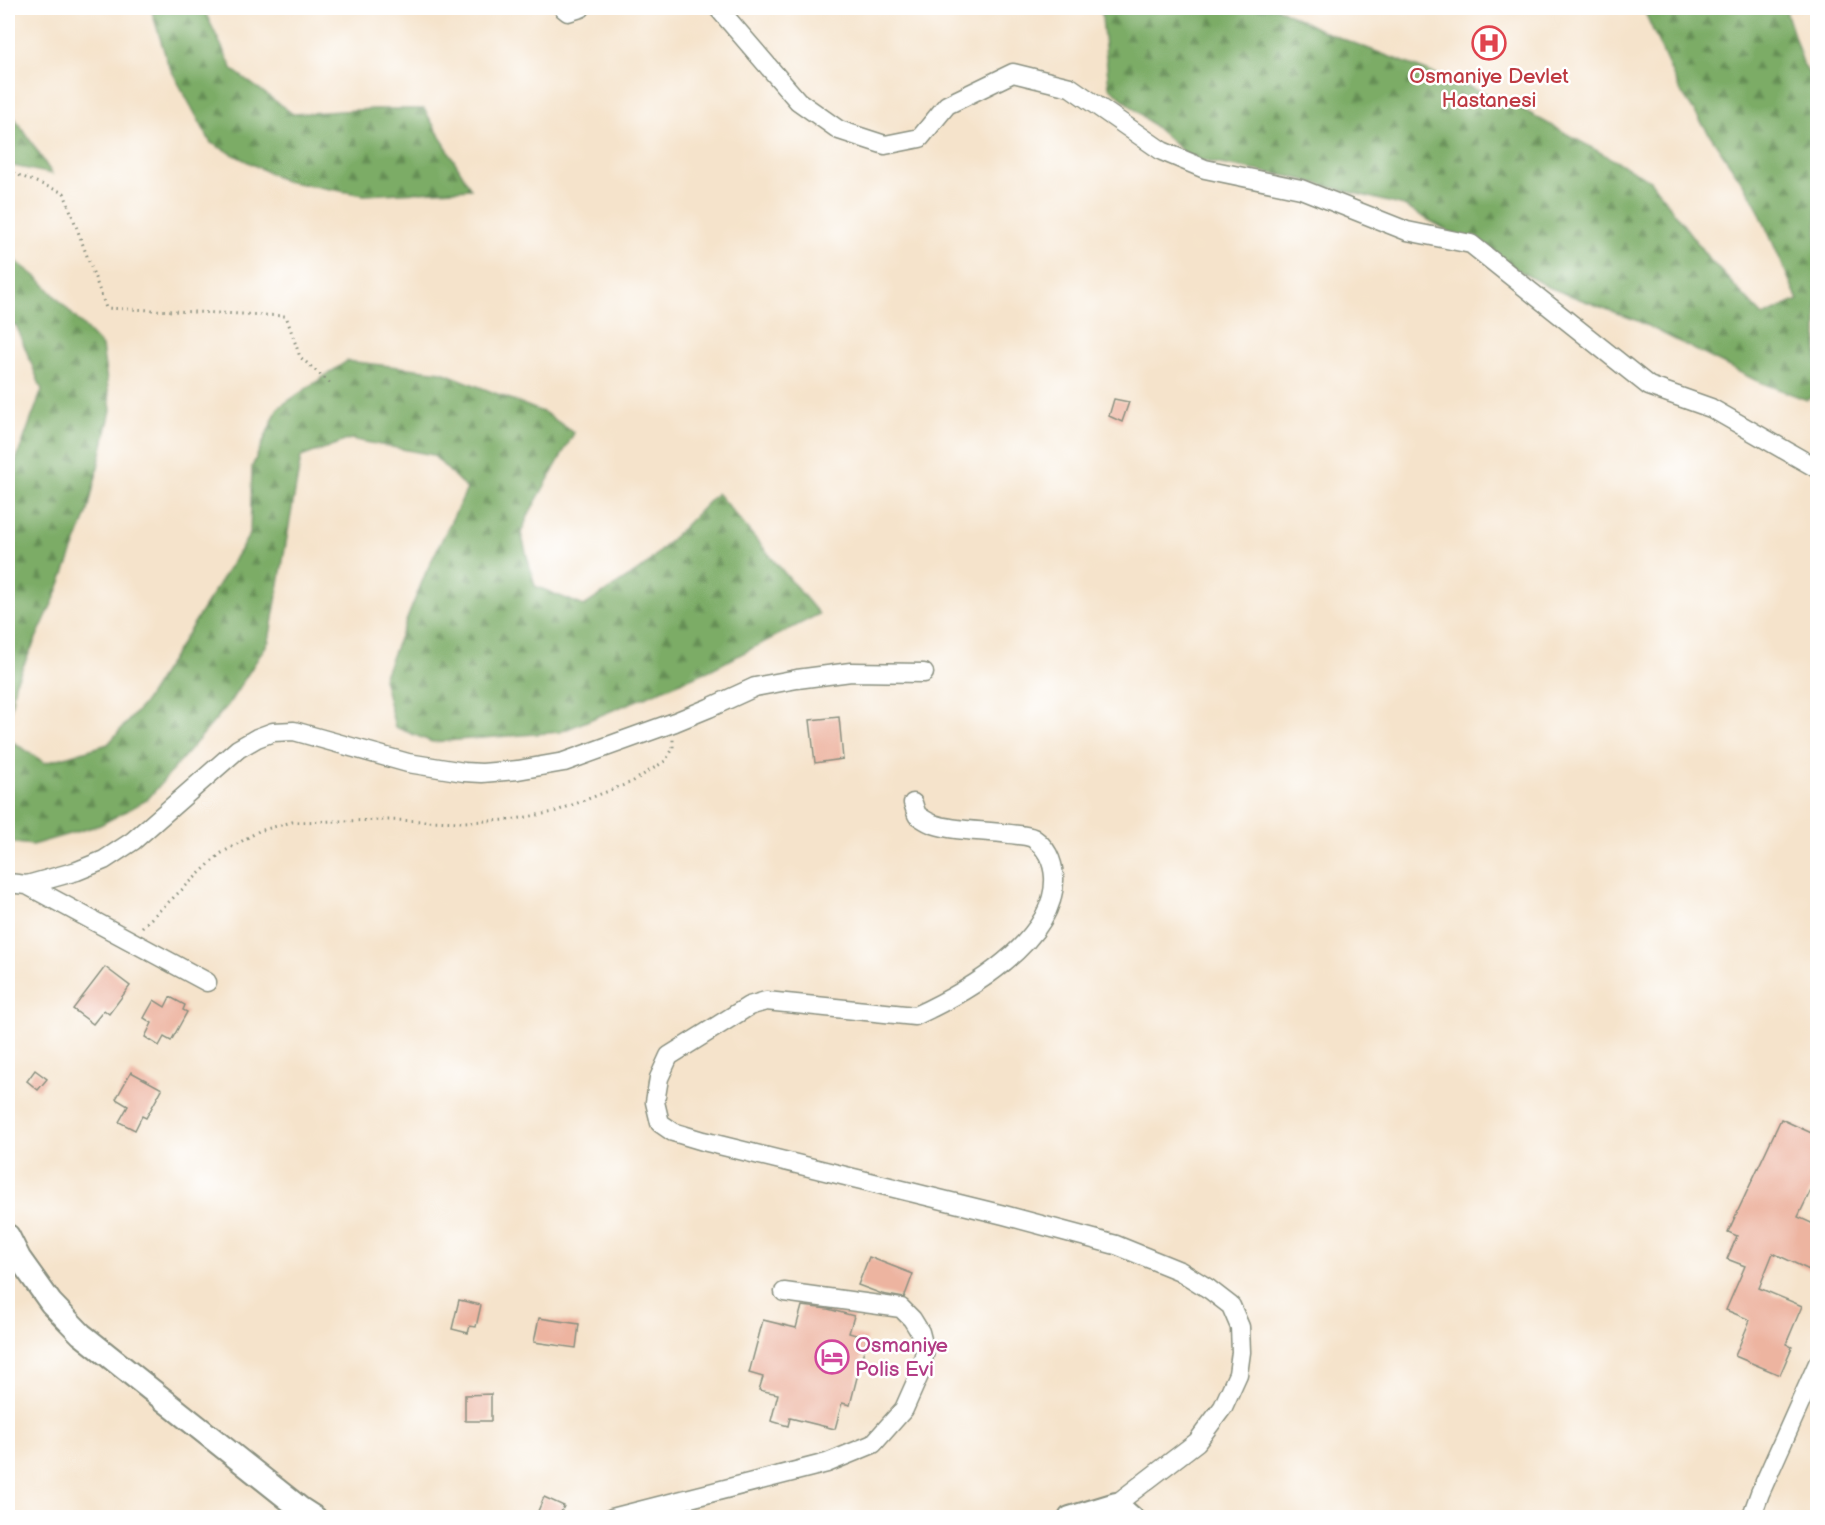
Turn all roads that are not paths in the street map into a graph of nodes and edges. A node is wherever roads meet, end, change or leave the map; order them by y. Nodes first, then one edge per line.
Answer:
1 (563, 8) edge
2 (581, 8) edge
3 (718, 8) edge
4 (1818, 469) edge
5 (924, 673) dead end
6 (913, 803) dead end
7 (8, 883) edge
8 (27, 885) junction
9 (207, 982) dead end
10 (8, 1236) edge
11 (784, 1292) dead end
12 (1818, 1363) edge
13 (1124, 1511) edge
14 (315, 1518) edge
15 (612, 1518) edge
16 (1070, 1518) edge
17 (1751, 1518) edge

1 - 2 street
3 - 4 street
5 - 8 street
6 - 13 street
7 - 8 street
8 - 9 street
10 - 14 street
11 - 15 street
12 - 17 street
13 - 16 street

